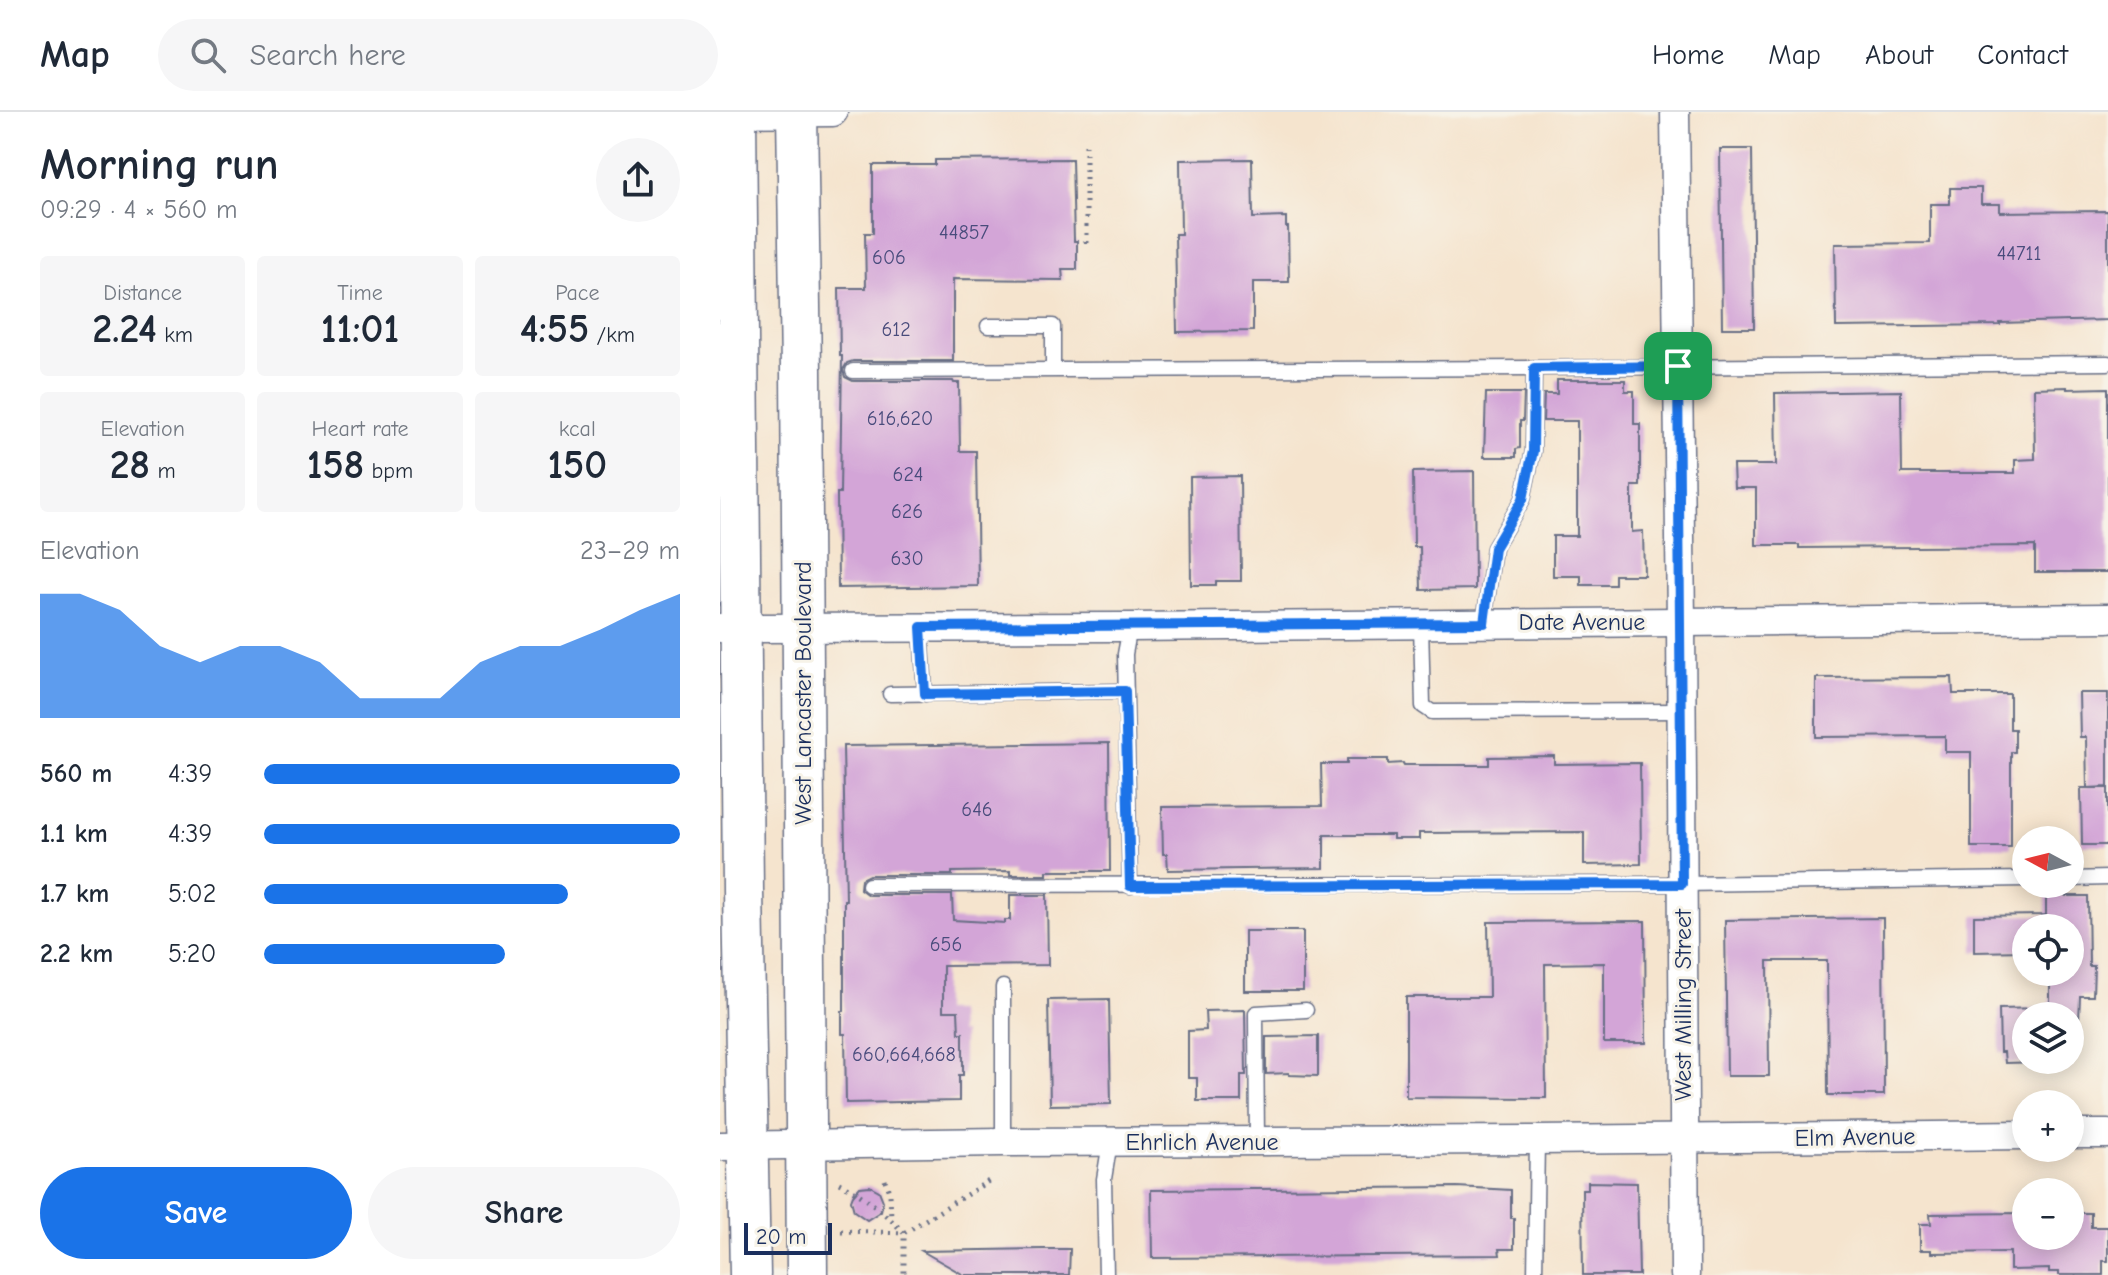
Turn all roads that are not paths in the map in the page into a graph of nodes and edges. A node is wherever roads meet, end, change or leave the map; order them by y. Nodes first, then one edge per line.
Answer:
1 (797, 112) edge
2 (833, 112) edge
3 (1675, 112) edge
4 (731, 113) edge
5 (988, 326) dead end
6 (2108, 363) edge
7 (1678, 366) junction
8 (1534, 368) junction
9 (1053, 369) junction
10 (853, 371) dead end
11 (2108, 618) edge
12 (1681, 622) junction
13 (1484, 623) junction
14 (1421, 624) junction
15 (803, 627) junction
16 (921, 627) junction
17 (1130, 627) junction
18 (730, 628) edge
19 (1125, 691) junction
20 (890, 694) dead end
21 (925, 694) junction
22 (1681, 711) junction
23 (2108, 878) edge
24 (2012, 879) edge
25 (2084, 879) edge
26 (1682, 884) junction
27 (869, 885) dead end
28 (1130, 886) junction
29 (1003, 987) dead end
30 (1306, 1010) dead end
31 (2084, 1134) edge
32 (2108, 1134) edge
33 (2012, 1135) edge
34 (1683, 1139) junction
35 (1537, 1140) junction
36 (1003, 1142) junction
37 (1110, 1142) junction
38 (1257, 1142) junction
39 (807, 1145) junction
40 (734, 1146) edge
41 (750, 1275) edge
42 (807, 1275) edge
43 (1106, 1275) edge
44 (1535, 1275) edge
45 (1685, 1275) edge

1 - 2 street
1 - 4 street
1 - 15 street, West Lancaster Boulevard
3 - 7 street, West Milling Street
4 - 18 street
5 - 9 lane
6 - 7 lane
7 - 8 lane
7 - 12 street, West Milling Street
8 - 9 lane
8 - 13 lane
9 - 10 lane
11 - 12 street, Date Avenue
12 - 13 street, Date Avenue
12 - 22 street, West Milling Street
13 - 14 street, Date Avenue
14 - 17 street, Date Avenue
14 - 22 lane
15 - 16 street, Date Avenue
15 - 18 street, Date Avenue
15 - 39 street, West Lancaster Boulevard
16 - 17 street, Date Avenue
16 - 21 lane
17 - 19 lane
18 - 40 street
19 - 21 lane
19 - 28 lane
20 - 21 lane
22 - 26 street, West Milling Street
23 - 25 lane
24 - 26 lane
26 - 28 lane
26 - 34 street, West Milling Street
27 - 28 lane
29 - 36 lane
30 - 38 lane
31 - 32 street
33 - 34 street, Elm Avenue
34 - 35 street, Ehrlich Avenue
34 - 45 street, West Milling Street
35 - 38 street, Ehrlich Avenue
35 - 44 lane
36 - 37 street, Ehrlich Avenue
36 - 39 street, Ehrlich Avenue
37 - 38 street, Ehrlich Avenue
37 - 43 lane
39 - 40 street, Ehrlich Avenue
39 - 42 street, West Lancaster Boulevard
40 - 41 street

